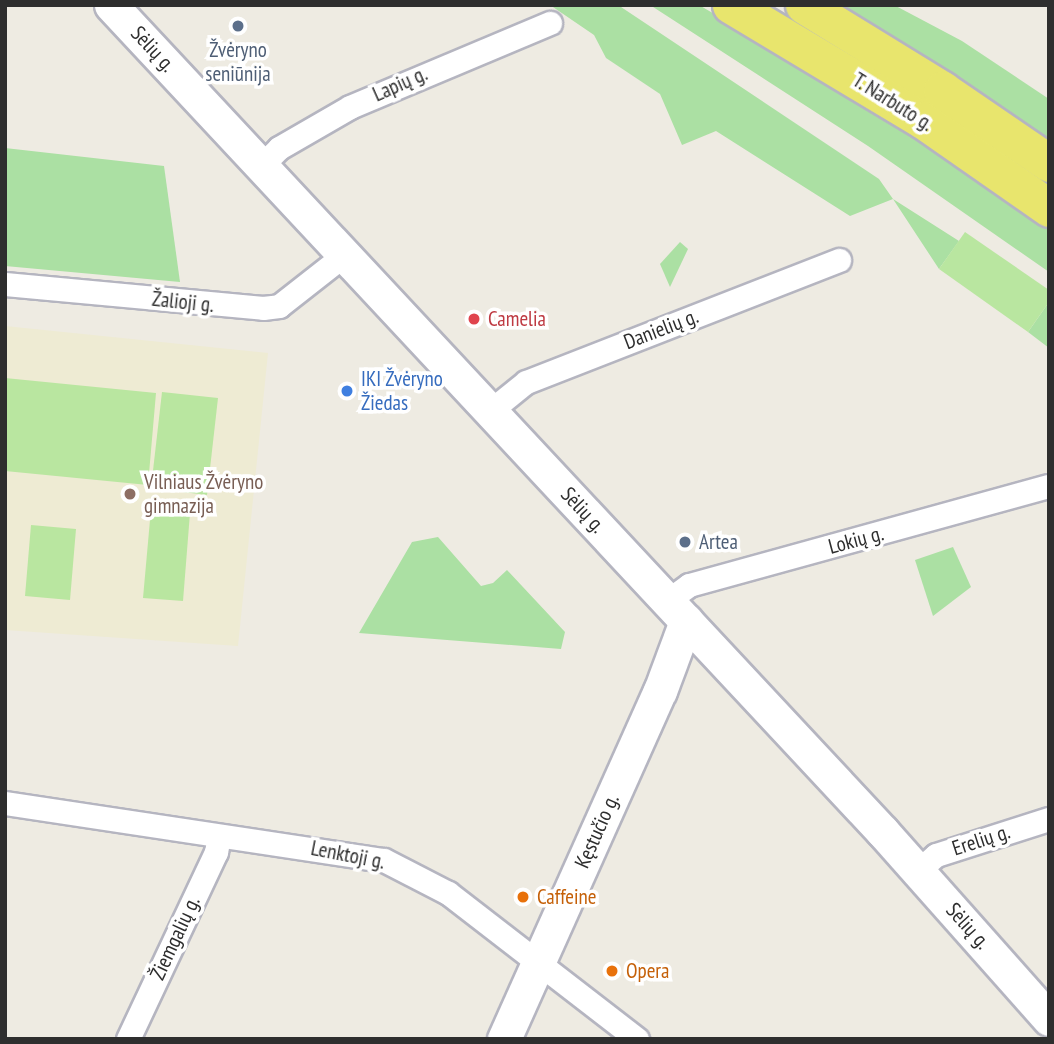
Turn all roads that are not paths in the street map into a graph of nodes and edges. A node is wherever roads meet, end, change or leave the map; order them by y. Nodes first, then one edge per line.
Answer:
1 (111, 5) edge
2 (731, 5) edge
3 (804, 5) edge
4 (550, 23) dead end
5 (1049, 163) edge
6 (261, 166) junction
7 (1049, 208) edge
8 (344, 255) junction
9 (839, 260) dead end
10 (5, 284) edge
11 (490, 411) junction
12 (1049, 486) edge
13 (677, 611) junction
14 (5, 803) edge
15 (1049, 819) edge
16 (219, 836) junction
17 (918, 871) junction
18 (538, 963) junction
19 (1049, 1019) edge
20 (128, 1039) edge
21 (503, 1039) edge
22 (637, 1039) edge

1 - 6 main road, Sėlių g.
2 - 7 main road, T. Narbuto g.
3 - 5 main road, T. Narbuto g.
4 - 6 street, Lapių g.
6 - 8 main road, Sėlių g.
8 - 10 street, Žalioji g.
8 - 11 main road, Sėlių g.
9 - 11 street, Danielių g.
11 - 13 main road, Sėlių g.
12 - 13 street, Lokių g.
13 - 17 main road, Sėlių g.
13 - 18 main road, Kęstučio g.
14 - 16 street, Lenktoji g.
15 - 17 street, Erelių g.
16 - 18 street, Lenktoji g.
16 - 20 street, Žiemgalių g.
17 - 19 main road, Sėlių g.
18 - 21 main road, Kęstučio g.
18 - 22 street, Lenktoji g.

